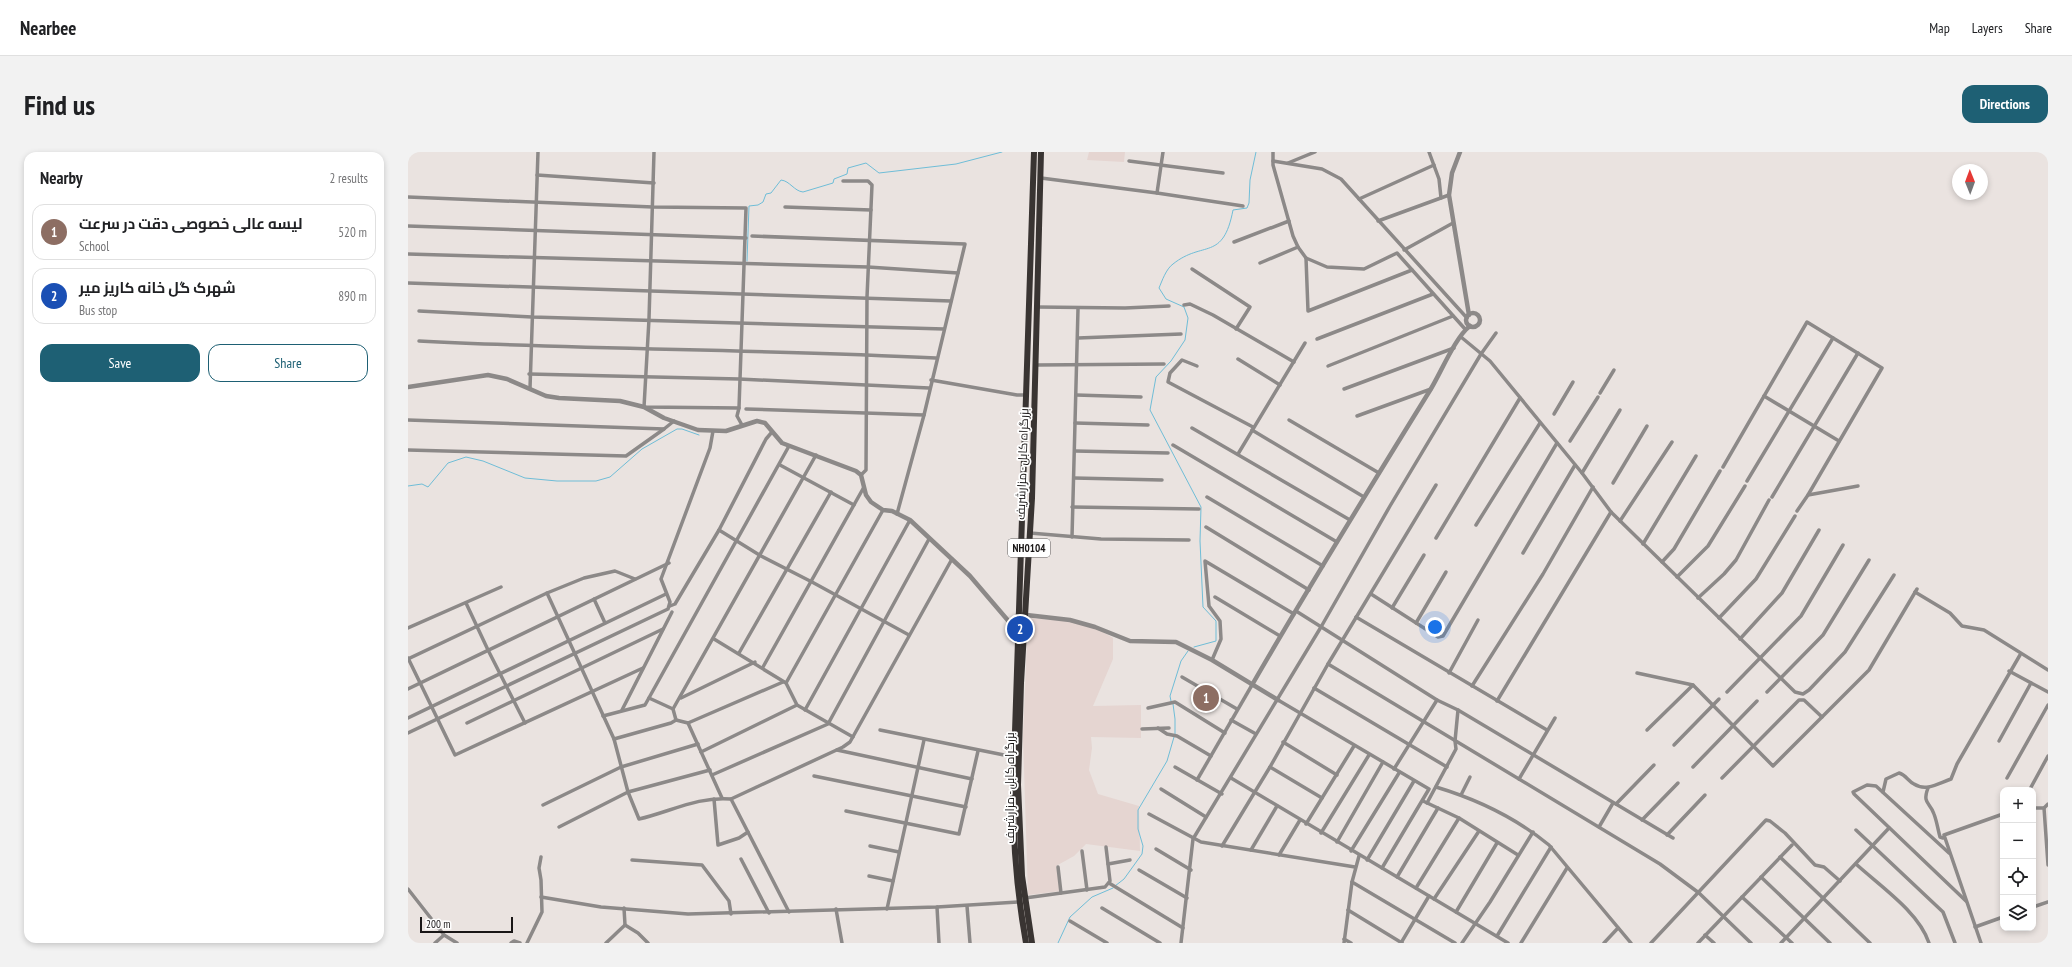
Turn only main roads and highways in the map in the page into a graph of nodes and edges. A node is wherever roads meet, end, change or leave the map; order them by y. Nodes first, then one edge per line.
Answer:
1 (1034, 152) edge
2 (1041, 152) edge
3 (1018, 700) junction
4 (1017, 736) junction
5 (1016, 811) junction
6 (1021, 905) junction
7 (1026, 943) edge
8 (1032, 943) edge

1 - 3 highway, بزرگراه کابل - مزارشریف / NH0104
2 - 3 highway, بزرگراه کابل - مزارشریف / NH0104
3 - 4 highway, بزرگراه کابل - مزارشریف / NH0104
4 - 5 highway, بزرگراه کابل - مزارشریف / NH0104
4 - 5 highway, بزرگراه کابل - مزارشریف / NH0104
5 - 6 highway, بزرگراه کابل - مزارشریف / NH0104
5 - 6 highway, بزرگراه کابل - مزارشریف / NH0104
6 - 7 highway, بزرگراه کابل - مزارشریف / NH0104
6 - 8 highway, بزرگراه کابل - مزارشریف / NH0104

